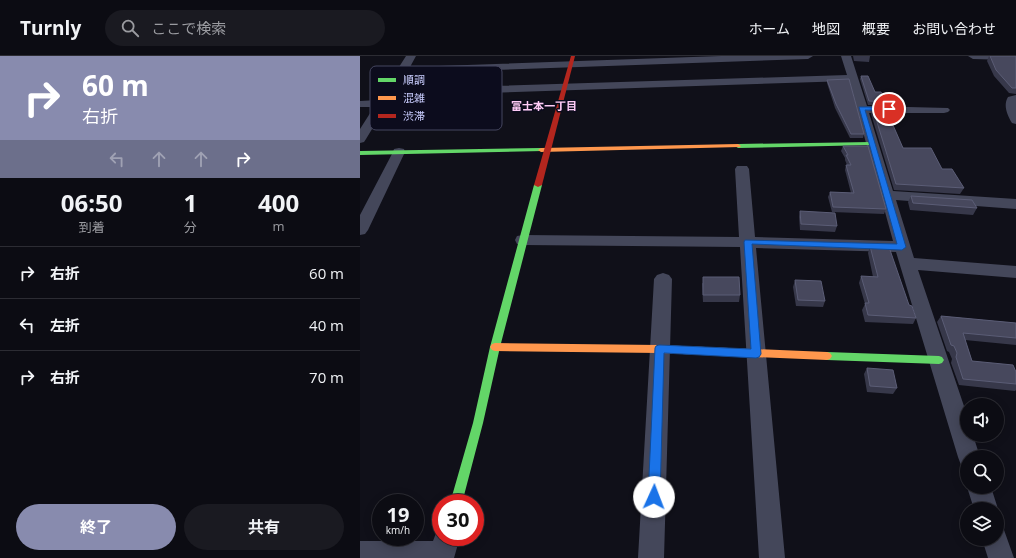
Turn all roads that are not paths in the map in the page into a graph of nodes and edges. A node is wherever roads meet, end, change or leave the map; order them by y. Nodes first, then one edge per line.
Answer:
1 (411, 56) edge
2 (808, 56) edge
3 (846, 56) edge
4 (973, 56) edge
5 (1010, 58) edge
6 (572, 60) edge
7 (405, 66) edge
8 (471, 66) edge
9 (853, 78) junction
10 (565, 88) junction
11 (502, 92) edge
12 (1016, 98) edge
13 (370, 102) edge
14 (360, 104) edge
15 (861, 109) junction
16 (944, 110) dead end
17 (1016, 120) edge
18 (370, 123) edge
19 (360, 139) edge
20 (871, 144) junction
21 (548, 150) junction
22 (399, 152) junction
23 (360, 153) edge
24 (742, 169) dead end
25 (888, 195) junction
26 (1016, 204) edge
27 (360, 230) edge
28 (523, 240) junction
29 (748, 242) junction
30 (902, 247) junction
31 (908, 263) junction
32 (1016, 272) edge
33 (663, 279) dead end
34 (495, 347) junction
35 (659, 348) junction
36 (756, 354) junction
37 (939, 360) junction
38 (968, 450) edge
39 (458, 494) edge
40 (998, 546) edge
41 (444, 550) edge
42 (360, 554) edge
43 (651, 558) edge
44 (772, 558) edge
45 (1002, 558) edge

1 - 7 street
2 - 6 street
3 - 9 street
4 - 5 street
6 - 8 street
6 - 10 street
9 - 10 street
9 - 15 street
10 - 11 street
10 - 21 street
12 - 17 street
13 - 14 street
15 - 16 street
15 - 20 street
18 - 19 street
20 - 21 street
20 - 25 street
21 - 22 street
21 - 28 street
22 - 23 street
22 - 27 street
24 - 29 street
25 - 26 street
25 - 30 street
28 - 29 street
28 - 34 street
29 - 30 street
29 - 36 street
30 - 31 street
31 - 32 street
31 - 37 street
33 - 35 street
34 - 35 street
34 - 39 street
35 - 36 street
35 - 43 street
36 - 37 street
36 - 44 street
37 - 38 street
40 - 45 street
41 - 42 street

